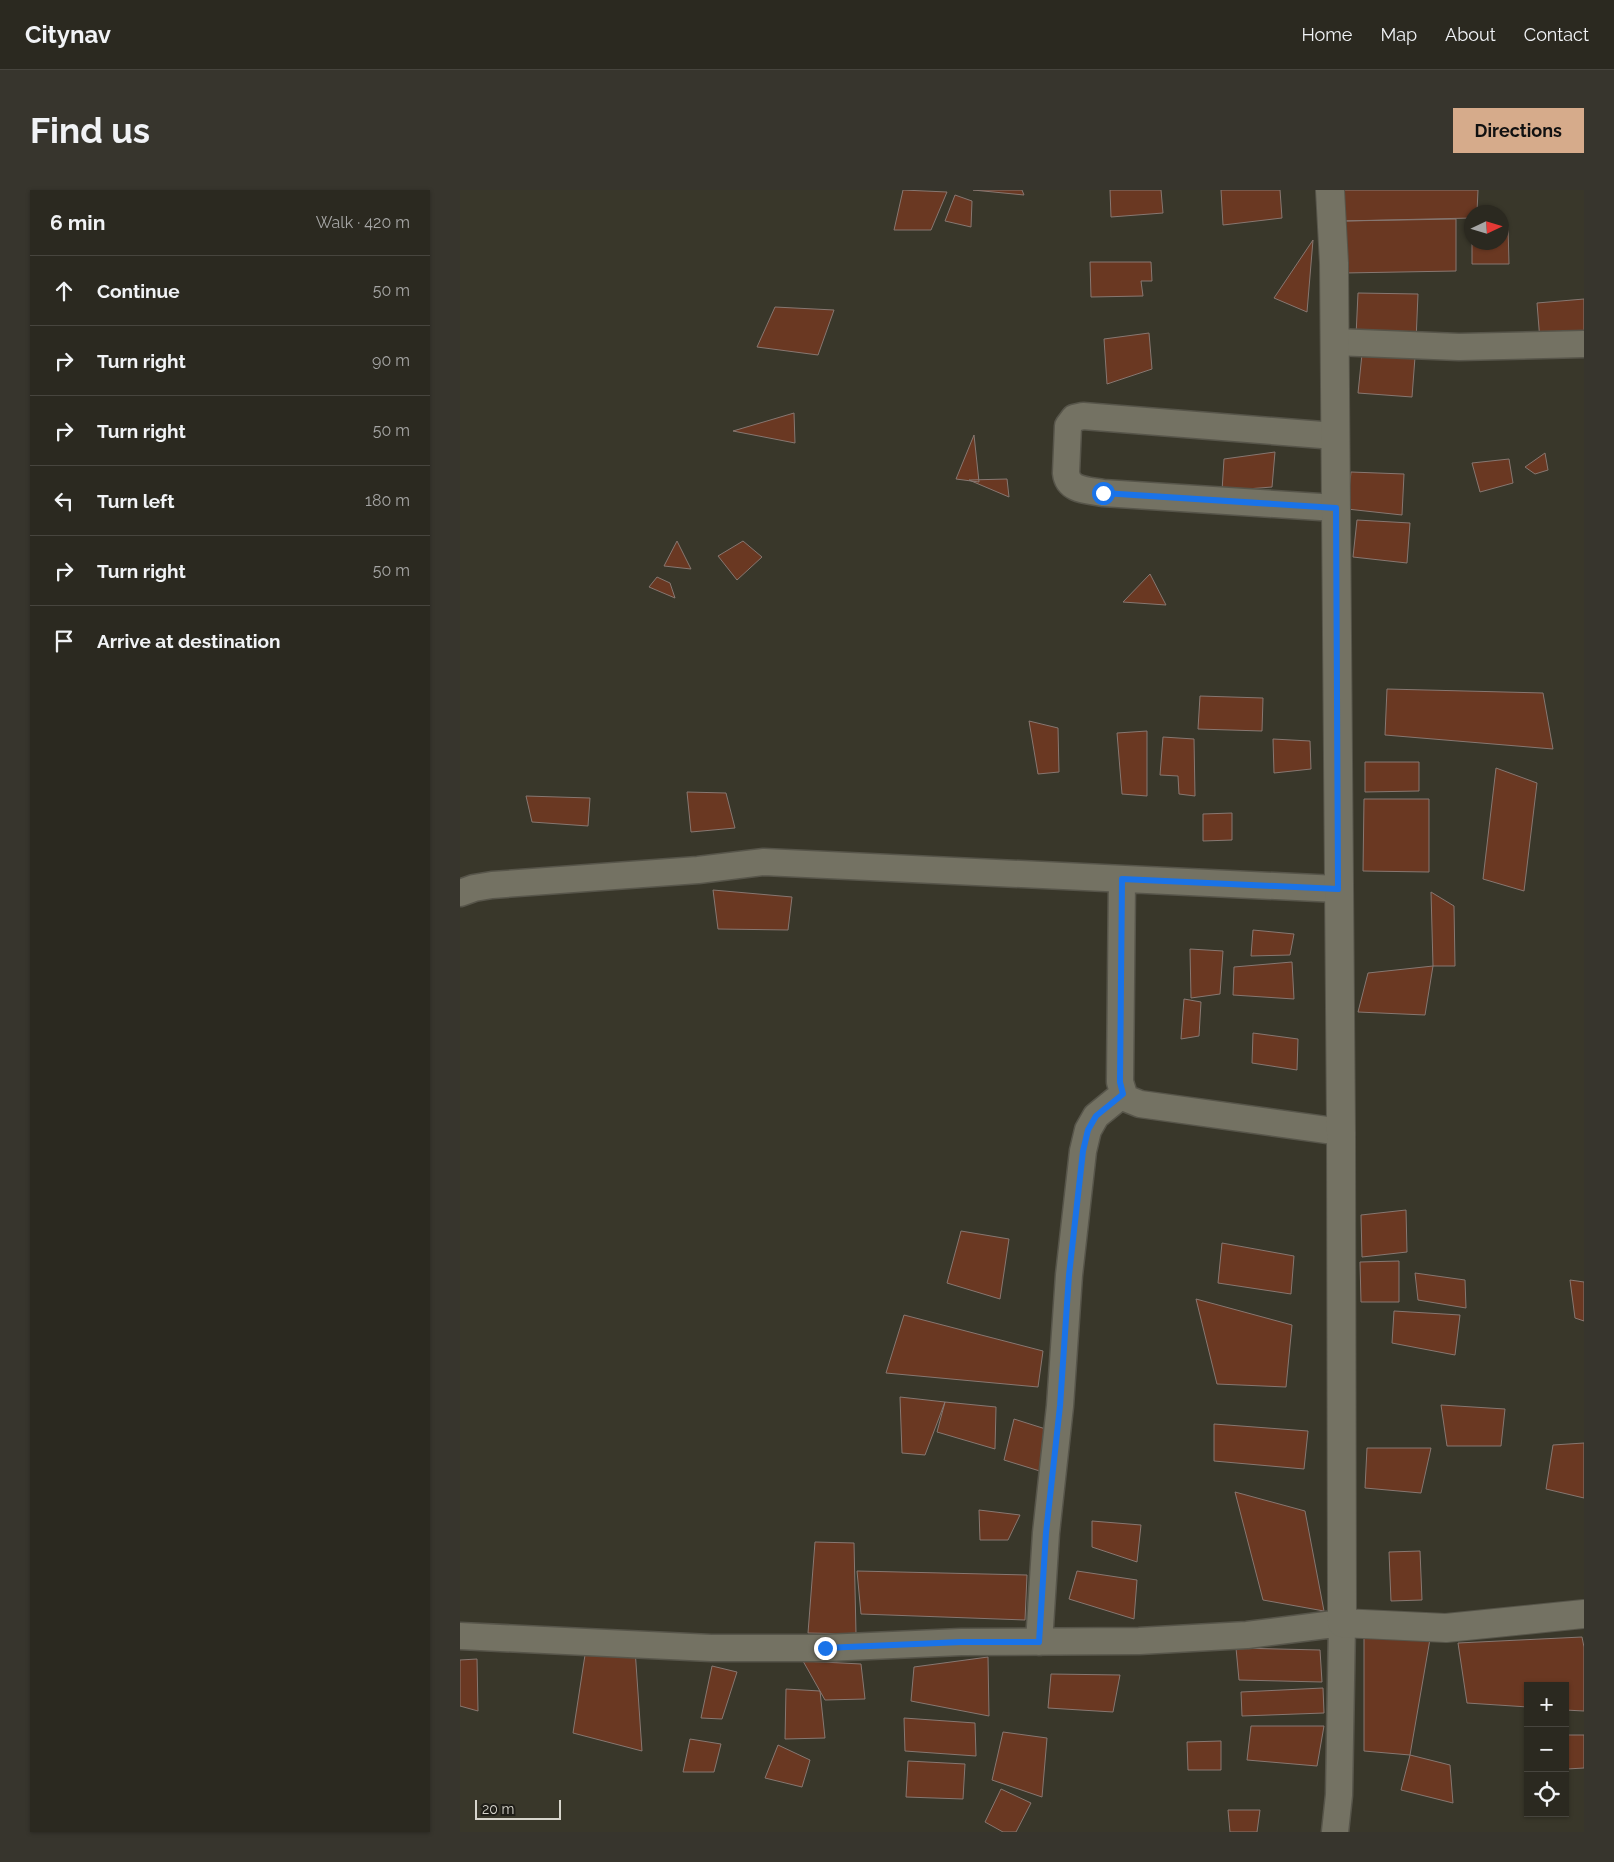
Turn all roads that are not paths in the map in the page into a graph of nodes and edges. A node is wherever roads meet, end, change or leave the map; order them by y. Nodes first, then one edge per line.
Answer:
1 (1330, 190) edge
2 (1335, 342) junction
3 (1584, 344) edge
4 (1335, 436) junction
5 (1336, 508) junction
6 (1122, 879) junction
7 (1338, 889) junction
8 (460, 894) edge
9 (1123, 1094) junction
10 (1341, 1132) junction
11 (1584, 1614) edge
12 (1342, 1623) junction
13 (460, 1636) edge
14 (1039, 1642) junction
15 (1334, 1832) edge

1 - 2 street
2 - 3 street
2 - 4 street
4 - 5 street
4 - 5 street
5 - 7 street
6 - 7 street
6 - 8 street
6 - 9 street
7 - 10 street
9 - 10 street
9 - 14 street
10 - 12 street
11 - 12 street
12 - 14 street
12 - 15 street
13 - 14 street

